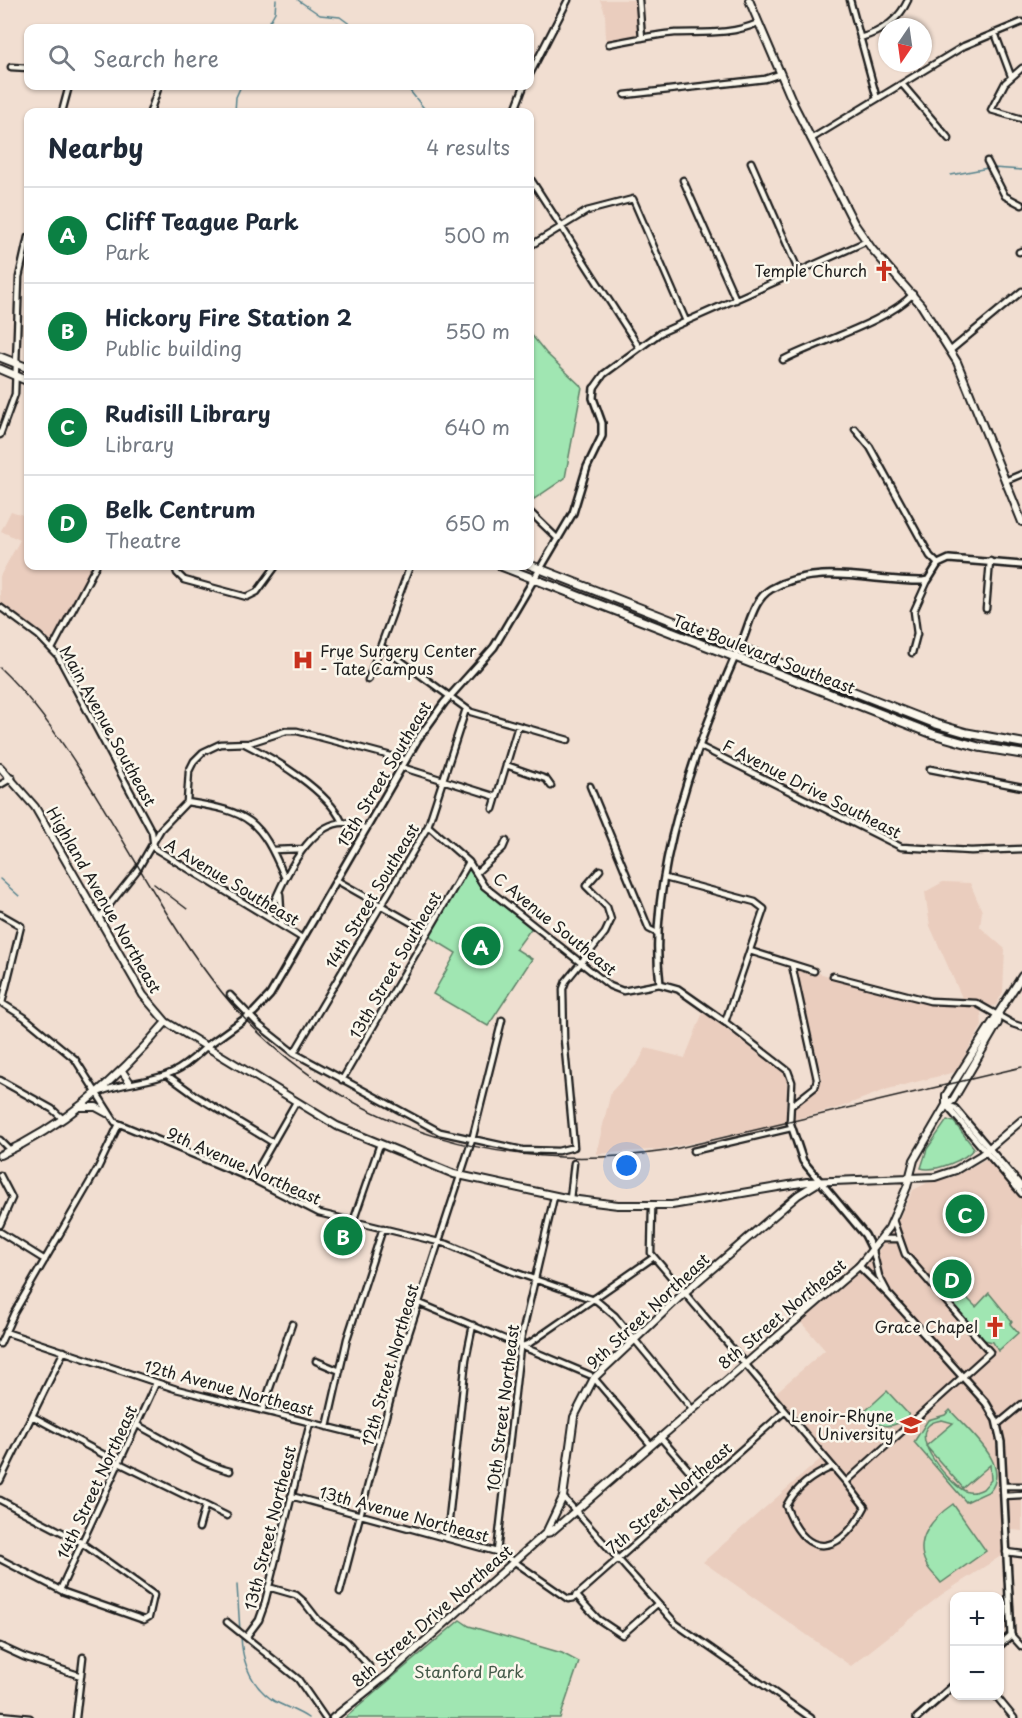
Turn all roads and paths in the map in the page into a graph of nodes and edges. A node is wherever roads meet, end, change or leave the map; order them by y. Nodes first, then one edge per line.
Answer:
1 (568, 0) edge
2 (639, 0) edge
3 (749, 0) edge
4 (850, 0) edge
5 (908, 0) edge
6 (758, 22) junction
7 (1022, 22) edge
8 (994, 33) junction
9 (642, 38) junction
10 (860, 38) junction
11 (609, 44) dead end
12 (11, 67) dead end
13 (534, 67) edge
14 (24, 68) edge
15 (1022, 68) edge
16 (780, 74) junction
17 (1011, 76) junction
18 (902, 84) junction
19 (68, 90) edge
20 (158, 90) edge
21 (522, 90) edge
22 (625, 95) dead end
23 (877, 99) junction
24 (63, 108) edge
25 (151, 108) edge
26 (516, 108) edge
27 (1022, 119) edge
28 (811, 139) junction
29 (949, 139) dead end
30 (987, 161) dead end
31 (751, 162) dead end
32 (683, 180) dead end
33 (534, 184) edge
34 (1022, 205) edge
35 (562, 225) junction
36 (865, 242) junction
37 (534, 243) edge
38 (24, 254) edge
39 (799, 272) junction
40 (1022, 291) edge
41 (913, 294) junction
42 (736, 300) junction
43 (686, 321) junction
44 (639, 347) junction
45 (951, 350) junction
46 (0, 357) edge
47 (783, 360) dead end
48 (16, 363) junction
49 (24, 367) edge
50 (0, 369) edge
51 (17, 376) junction
52 (24, 379) edge
53 (594, 387) joint
54 (855, 429) dead end
55 (0, 435) edge
56 (1022, 474) edge
57 (1005, 481) junction
58 (534, 516) edge
59 (1022, 522) edge
60 (558, 539) junction
61 (990, 561) junction
62 (938, 564) junction
63 (1022, 565) edge
64 (534, 567) edge
65 (539, 569) junction
66 (94, 570) edge
67 (176, 570) edge
68 (273, 570) edge
69 (409, 570) edge
70 (512, 570) edge
71 (534, 578) junction
72 (928, 580) junction
73 (0, 607) edge
74 (986, 609) dead end
75 (382, 647) junction
76 (739, 647) junction
77 (52, 649) junction
78 (912, 652) dead end
79 (734, 657) junction
80 (368, 680) dead end
81 (450, 696) junction
82 (466, 709) junction
83 (518, 726) junction
84 (568, 740) dead end
85 (244, 743) junction
86 (1022, 743) edge
87 (701, 747) junction
88 (1022, 754) edge
89 (406, 760) junction
90 (506, 765) junction
91 (0, 766) edge
92 (401, 767) junction
93 (930, 769) dead end
94 (12, 778) junction
95 (445, 781) junction
96 (0, 786) edge
97 (552, 786) dead end
98 (590, 786) dead end
99 (1022, 787) edge
100 (497, 796) junction
101 (187, 802) junction
102 (494, 809) dead end
103 (342, 822) junction
104 (428, 826) junction
105 (366, 829) junction
106 (506, 841) dead end
107 (153, 843) junction
108 (303, 849) junction
109 (1022, 849) edge
110 (273, 850) junction
111 (469, 862) junction
112 (600, 870) dead end
113 (476, 873) junction
114 (285, 878) junction
115 (665, 878) junction
116 (336, 880) junction
117 (280, 894) junction
118 (380, 904) junction
119 (0, 914) edge
120 (268, 916) junction
121 (99, 918) junction
122 (282, 926) junction
123 (426, 931) junction
124 (657, 933) junction
125 (302, 938) junction
126 (750, 951) junction
127 (581, 962) junction
128 (792, 965) junction
129 (814, 971) dead end
130 (833, 976) dead end
131 (1022, 976) edge
132 (660, 984) junction
133 (230, 995) dead end
134 (1, 1002) edge
135 (250, 1015) junction
136 (999, 1015) junction
137 (501, 1020) dead end
138 (166, 1022) junction
139 (726, 1022) junction
140 (1022, 1027) edge
141 (207, 1046) junction
142 (294, 1053) junction
143 (122, 1071) junction
144 (167, 1075) junction
145 (0, 1080) edge
146 (342, 1080) junction
147 (129, 1082) junction
148 (97, 1093) junction
149 (296, 1102) junction
150 (946, 1105) junction
151 (791, 1106) junction
152 (75, 1109) junction
153 (107, 1113) junction
154 (62, 1118) junction
155 (1022, 1120) edge
156 (119, 1124) junction
157 (791, 1125) junction
158 (0, 1140) edge
159 (472, 1140) junction
160 (272, 1142) junction
161 (380, 1143) junction
162 (10, 1150) junction
163 (987, 1150) junction
164 (693, 1151) dead end
165 (0, 1155) edge
166 (574, 1163) dead end
167 (0, 1175) edge
168 (461, 1175) junction
169 (909, 1178) junction
170 (252, 1179) junction
171 (819, 1182) junction
172 (1022, 1187) edge
173 (1022, 1194) edge
174 (554, 1197) junction
175 (570, 1199) junction
176 (652, 1206) junction
177 (893, 1220) junction
178 (353, 1222) junction
179 (0, 1226) edge
180 (383, 1228) junction
181 (0, 1233) edge
182 (882, 1239) junction
183 (898, 1239) junction
184 (439, 1241) junction
185 (873, 1251) junction
186 (654, 1257) junction
187 (45, 1260) junction
188 (859, 1266) junction
189 (534, 1280) junction
190 (684, 1293) junction
191 (890, 1296) junction
192 (594, 1300) junction
193 (419, 1303) junction
194 (292, 1324) dead end
195 (473, 1325) junction
196 (5, 1332) junction
197 (633, 1339) junction
198 (0, 1344) edge
199 (520, 1347) junction
200 (64, 1351) junction
201 (316, 1361) dead end
202 (743, 1365) junction
203 (340, 1371) junction
204 (592, 1377) junction
205 (963, 1377) junction
206 (156, 1383) junction
207 (1022, 1404) edge
208 (692, 1409) junction
209 (262, 1411) junction
210 (784, 1412) junction
211 (32, 1416) junction
212 (310, 1423) junction
213 (998, 1424) junction
214 (137, 1425) junction
215 (327, 1427) junction
216 (660, 1437) junction
217 (380, 1440) junction
218 (651, 1445) junction
219 (120, 1462) junction
220 (832, 1467) junction
221 (230, 1471) dead end
222 (0, 1481) edge
223 (846, 1482) junction
224 (702, 1485) junction
225 (1004, 1486) junction
226 (1022, 1486) edge
227 (1022, 1495) edge
228 (291, 1496) junction
229 (1004, 1496) junction
230 (563, 1497) junction
231 (0, 1500) edge
232 (205, 1506) junction
233 (576, 1510) junction
234 (361, 1514) junction
235 (228, 1516) dead end
236 (199, 1528) dead end
237 (546, 1533) junction
238 (447, 1538) junction
239 (83, 1543) junction
240 (497, 1552) junction
241 (1006, 1552) junction
242 (1022, 1554) edge
243 (0, 1559) edge
244 (618, 1559) junction
245 (515, 1562) junction
246 (268, 1587) junction
247 (60, 1590) junction
248 (340, 1592) dead end
249 (576, 1595) junction
250 (568, 1599) joint
251 (657, 1604) junction
252 (227, 1622) dead end
253 (1011, 1635) junction
254 (247, 1636) junction
255 (1004, 1641) edge
256 (0, 1646) edge
257 (1022, 1647) edge
258 (83, 1657) dead end
259 (369, 1666) dead end
260 (81, 1676) junction
261 (950, 1688) edge
262 (1000, 1700) edge
263 (0, 1715) edge
264 (30, 1718) edge
265 (76, 1718) edge
266 (325, 1718) edge
267 (333, 1718) edge
268 (811, 1718) edge
269 (917, 1718) edge
270 (1014, 1718) edge

1 - 13 street
2 - 9 street
3 - 6 main road
4 - 10 street
5 - 10 street
6 - 9 street
6 - 16 main road
7 - 8 street
8 - 17 street
8 - 18 street
9 - 11 street
10 - 23 street
12 - 14 street
15 - 17 street
16 - 22 street
16 - 28 main road
17 - 27 street
18 - 23 street
18 - 29 street
19 - 24 street
20 - 25 street
21 - 26 street
23 - 28 street
28 - 36 main road
30 - 34 street
31 - 39 street
32 - 42 street
33 - 35 street
35 - 37 street
35 - 43 street
35 - 44 street
36 - 39 street
36 - 41 main road
38 - 48 street
39 - 42 street
40 - 45 street
41 - 45 main road
41 - 47 street
42 - 43 street
43 - 44 street
44 - 53 street
45 - 57 main road
46 - 48 main road
48 - 49 main road
48 - 51 street
50 - 51 main road
51 - 52 main road
51 - 55 street
53 - 60 street, 15th Street Southeast
54 - 62 street
56 - 57 street
57 - 59 main road
58 - 60 street
60 - 65 street, 15th Street Southeast
61 - 62 street
61 - 63 street
61 - 74 street
62 - 72 street
64 - 65 main road, Tate Boulevard Southeast
65 - 71 street, 15th Street Southeast
65 - 76 main road, Tate Boulevard Southeast
66 - 77 street
67 - 68 street
69 - 75 street
70 - 71 main road, Tate Boulevard Southeast
71 - 79 main road, Tate Boulevard Southeast
71 - 81 street, 15th Street Southeast
72 - 76 street
72 - 78 street
73 - 77 street, Main Avenue Southeast
75 - 80 street
75 - 81 street
76 - 79 street
76 - 86 main road, Tate Boulevard Southeast
77 - 107 street, Main Avenue Southeast
79 - 87 street
79 - 88 main road, Tate Boulevard Southeast
81 - 82 street
81 - 89 street, 15th Street Southeast
82 - 83 street
82 - 95 street, 14th Street Southeast
83 - 84 street
83 - 90 street
85 - 89 street
85 - 101 street
85 - 103 street
87 - 109 street, F Avenue Drive Southeast
87 - 115 street
89 - 92 street, 15th Street Southeast
90 - 97 street
90 - 100 street
91 - 94 main road, Highland Avenue Northeast
92 - 95 street
92 - 105 street, 15th Street Southeast
93 - 99 street
94 - 96 street
94 - 121 main road, Highland Avenue Northeast
95 - 100 street
95 - 104 street, 14th Street Southeast
98 - 124 street
100 - 102 street
101 - 107 street
101 - 110 street
103 - 105 street
103 - 108 street
104 - 111 street, C Avenue Southeast
104 - 118 street, 14th Street Southeast
105 - 116 street, 15th Street Southeast
106 - 113 street
107 - 120 street, A Avenue Southeast
107 - 121 street
108 - 110 street
108 - 114 street
110 - 114 street
111 - 113 street, C Avenue Southeast
111 - 123 street, 13th Street Southeast
112 - 127 street
113 - 127 street, C Avenue Southeast
114 - 117 street
115 - 124 street
115 - 126 street
116 - 118 street
116 - 125 street, 15th Street Southeast
117 - 120 street
117 - 122 street
118 - 123 street
118 - 142 street, 14th Street Southeast
119 - 134 street
120 - 122 street, A Avenue Southeast
121 - 138 main road, Highland Avenue Northeast
122 - 125 street, A Avenue Southeast
123 - 146 street, 13th Street Southeast
124 - 132 street
125 - 135 street, 15th Street Southeast
126 - 128 street
126 - 139 street
127 - 132 street, C Avenue Southeast
127 - 159 street
128 - 129 street
128 - 151 street
130 - 136 street
131 - 136 main road
132 - 139 street
133 - 135 street
134 - 148 street, 9th Avenue Northeast
135 - 141 street, 15th Street Southeast
135 - 142 street
136 - 140 street
136 - 150 main road
136 - 150 main road
137 - 159 street, 12th Street Northeast
138 - 141 main road, Highland Avenue Northeast
138 - 143 main road
139 - 151 street
141 - 144 street
141 - 149 main road, Highland Avenue Northeast
142 - 146 street
143 - 147 main road
143 - 148 main road
144 - 147 street
144 - 160 street, 9th Avenue Northeast
145 - 154 street
146 - 159 street
147 - 148 street
148 - 152 main road
148 - 153 street, 9th Avenue Northeast
149 - 160 street
149 - 161 main road, Highland Avenue Northeast
150 - 163 street
150 - 169 main road, 8th Street Northeast
151 - 157 street
152 - 153 main road
152 - 154 main road
153 - 156 street, 9th Avenue Northeast
154 - 162 main road
155 - 163 main road
156 - 170 street, 9th Avenue Northeast
156 - 187 street
157 - 164 street
157 - 171 street
158 - 162 street
159 - 168 street, 12th Street Northeast
160 - 170 street
161 - 168 main road, Highland Avenue Northeast
161 - 178 street
162 - 165 main road
163 - 169 main road
163 - 172 street
163 - 173 street
166 - 175 street
167 - 179 street
168 - 174 main road, Highland Avenue Northeast
168 - 184 street, 12th Street Northeast
169 - 171 main road, Highland Avenue Northeast
169 - 177 main road, 8th Street Northeast
170 - 178 street, 9th Avenue Northeast
171 - 176 main road, Highland Avenue Northeast
171 - 185 street
171 - 190 main road, 9th Street Northeast
174 - 175 main road, Highland Avenue Northeast
174 - 189 street, 10th Street Northeast
175 - 176 main road, Highland Avenue Northeast
176 - 186 street
177 - 182 main road, 8th Street Northeast
177 - 183 street
178 - 180 street, 9th Avenue Northeast
180 - 184 street, 9th Avenue Northeast
180 - 203 street
181 - 187 street
182 - 183 street
182 - 185 main road, 8th Street Northeast
183 - 205 street
184 - 189 street, 9th Avenue Northeast
184 - 193 street, 12th Street Northeast
185 - 188 main road, 8th Street Northeast
185 - 191 street
186 - 190 street
186 - 192 street
187 - 196 street
188 - 191 street
188 - 202 main road, 8th Street Northeast
189 - 192 street, 9th Avenue Northeast
189 - 199 street, 10th Street Northeast
190 - 197 main road, 9th Street Northeast
190 - 202 street
191 - 205 street
192 - 197 street
192 - 199 street
193 - 195 street
193 - 217 street, 12th Street Northeast
194 - 209 street
195 - 199 street
195 - 238 street
196 - 198 street
196 - 200 street, 12th Avenue Northeast
197 - 204 main road, 9th Street Northeast
197 - 208 street
199 - 204 street
199 - 240 street, 10th Street Northeast
200 - 206 street, 12th Avenue Northeast
200 - 211 street
201 - 203 street
202 - 208 main road, 8th Street Northeast
202 - 210 street
203 - 215 street
204 - 218 street
204 - 230 main road, 9th Street Northeast
205 - 213 street
205 - 223 street
206 - 209 street, 12th Avenue Northeast
206 - 214 street, 14th Street Northeast
207 - 213 street
208 - 216 main road, 8th Street Northeast
209 - 212 street, 12th Avenue Northeast
210 - 220 street
210 - 224 street, 7th Street Northeast
211 - 219 street
211 - 222 street
212 - 215 street, 12th Avenue Northeast
212 - 228 street, 13th Street Northeast
213 - 225 street
214 - 219 street, 14th Street Northeast
214 - 221 street
215 - 217 street, 12th Avenue Northeast
216 - 218 main road, 8th Street Northeast
216 - 224 street
217 - 234 street, 12th Street Northeast
218 - 233 main road, 8th Street Northeast
219 - 232 street
219 - 239 street, 14th Street Northeast
220 - 223 street
220 - 223 street
224 - 244 street, 7th Street Northeast
225 - 226 street
225 - 229 street
227 - 229 street
228 - 234 street, 13th Avenue Northeast
228 - 246 street, 13th Street Northeast
229 - 241 street
230 - 233 street
230 - 237 main road, 9th Street Northeast
231 - 239 street
232 - 235 street
232 - 236 street
233 - 237 main road, 8th Street Northeast
233 - 244 street
234 - 238 street, 13th Avenue Northeast
234 - 248 street, 12th Street Northeast
237 - 245 main road, 8th Street Drive Northeast
238 - 240 street, 13th Avenue Northeast
239 - 247 street, 14th Street Northeast
239 - 247 street
240 - 245 street, 13th Avenue Northeast
241 - 242 street
241 - 253 street
243 - 247 street
244 - 249 street, 7th Street Northeast
244 - 251 street
245 - 250 street, 13th Avenue Northeast
245 - 267 main road, 8th Street Drive Northeast
246 - 254 street, 13th Street Northeast
246 - 259 street
249 - 250 street, 7th Street Northeast
249 - 251 street
251 - 268 street
252 - 254 street
253 - 255 street
253 - 257 street
254 - 266 street
256 - 260 street
258 - 260 street
260 - 265 street
261 - 269 street
262 - 270 street
263 - 264 street

